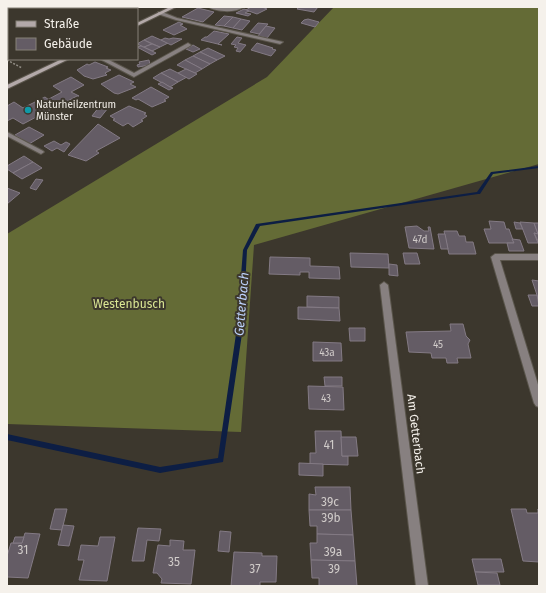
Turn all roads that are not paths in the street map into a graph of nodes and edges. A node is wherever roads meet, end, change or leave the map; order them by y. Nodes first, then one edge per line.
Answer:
1 (174, 7) edge
2 (210, 7) edge
3 (242, 7) edge
4 (160, 13) junction
5 (138, 24) edge
6 (280, 42) dead end
7 (188, 45) dead end
8 (64, 60) edge
9 (105, 60) edge
10 (7, 87) edge
11 (7, 134) edge
12 (41, 152) dead end
13 (539, 257) edge
14 (384, 285) dead end
15 (539, 403) edge
16 (422, 586) edge

1 - 4 main road
2 - 3 street
4 - 5 main road
4 - 6 street
7 - 9 street
8 - 10 main road
11 - 12 street
13 - 15 street
14 - 16 street, Am Getterbach

